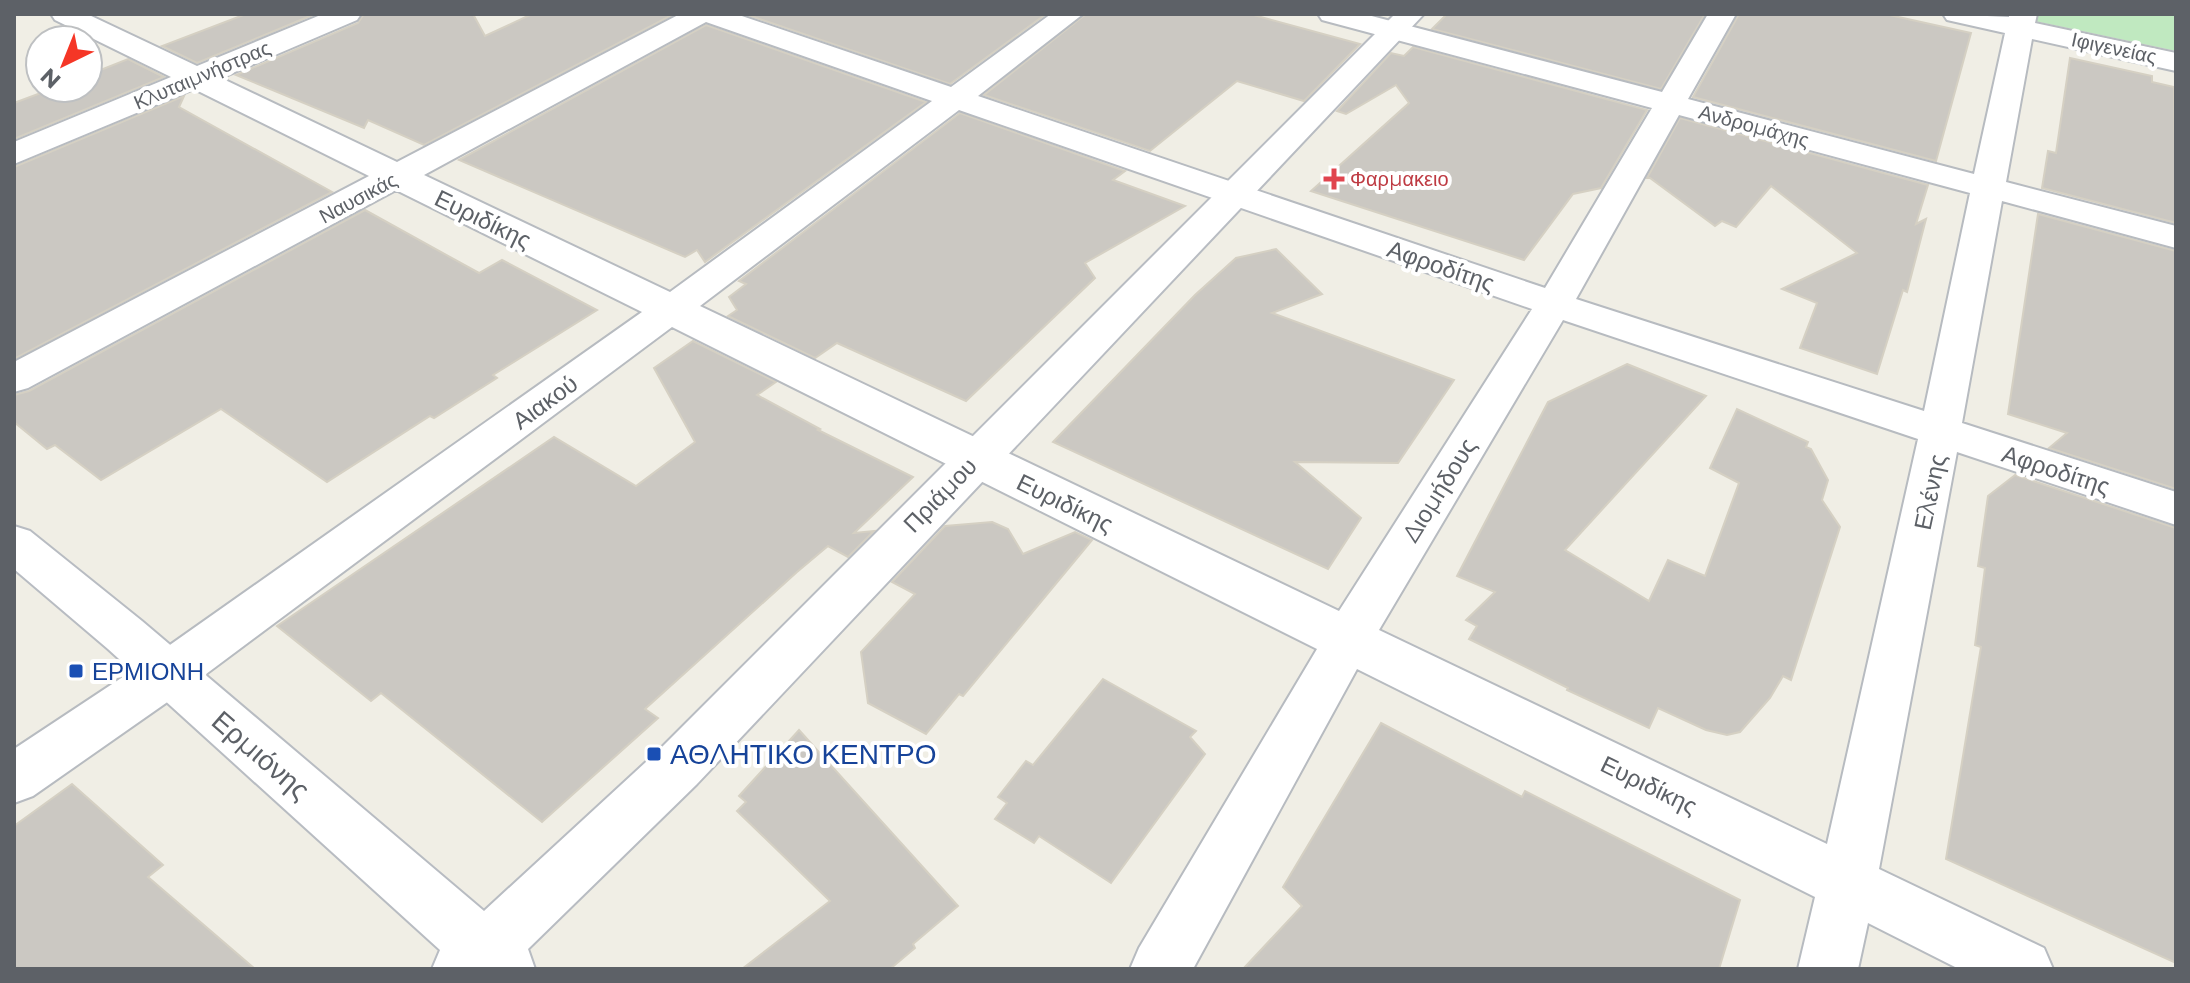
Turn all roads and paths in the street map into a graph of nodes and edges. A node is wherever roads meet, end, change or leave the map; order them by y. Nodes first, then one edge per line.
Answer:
1 (65, 14) edge
2 (347, 14) edge
3 (701, 14) edge
4 (709, 14) edge
5 (1069, 14) edge
6 (1332, 14) edge
7 (1722, 14) edge
8 (1957, 14) edge
9 (2022, 21) edge
10 (1402, 22) edge
11 (2176, 62) edge
12 (195, 77) junction
13 (952, 98) junction
14 (1668, 103) junction
15 (14, 154) edge
16 (398, 178) junction
17 (1987, 187) junction
18 (1235, 196) junction
19 (2176, 237) edge
20 (1554, 304) junction
21 (671, 309) junction
22 (14, 379) edge
23 (1942, 432) junction
24 (974, 459) junction
25 (2176, 509) edge
26 (14, 543) edge
27 (1348, 639) junction
28 (168, 674) junction
29 (14, 779) edge
30 (1848, 881) junction
31 (484, 962) edge
32 (1160, 969) edge
33 (1828, 969) edge
34 (2023, 969) edge

1 - 12 street, Ευριδίκης
2 - 12 street, Κλυταιμνήστρας
3 - 16 street, Ναυσικάς
4 - 13 street, Αφροδίτης
5 - 13 street, Αιακού
6 - 10 street, Ανδρομάχης
7 - 14 street, Διομήδους
8 - 9 street, Ιφιγενείας
9 - 11 street, Ιφιγενείας
9 - 17 street, Ελένης
10 - 14 street, Ανδρομάχης
10 - 18 street, Πριάμου
12 - 15 street, Κλυταιμνήστρας
12 - 16 street, Ευριδίκης
13 - 18 street, Αφροδίτης
13 - 21 street, Αιακού
14 - 17 street, Ανδρομάχης
14 - 20 street, Διομήδους
16 - 21 street, Ευριδίκης
16 - 22 street, Ναυσικάς
17 - 19 street, Ανδρομάχης
17 - 23 street, Ελένης
18 - 20 street, Αφροδίτης
18 - 24 street, Πριάμου
20 - 23 street, Αφροδίτης
20 - 27 street, Διομήδους
21 - 24 street, Ευριδίκης
21 - 28 street, Αιακού
23 - 25 street, Αφροδίτης
23 - 30 street, Ελένης
24 - 27 street, Ευριδίκης
24 - 31 street, Πριάμου
26 - 28 street, Ερμιόνης
27 - 30 street, Ευριδίκης
27 - 32 street, Διομήδους
28 - 29 street, Αιακού
28 - 31 street, Ερμιόνης
30 - 33 street, Ελένης
30 - 34 street, Ευριδίκης

